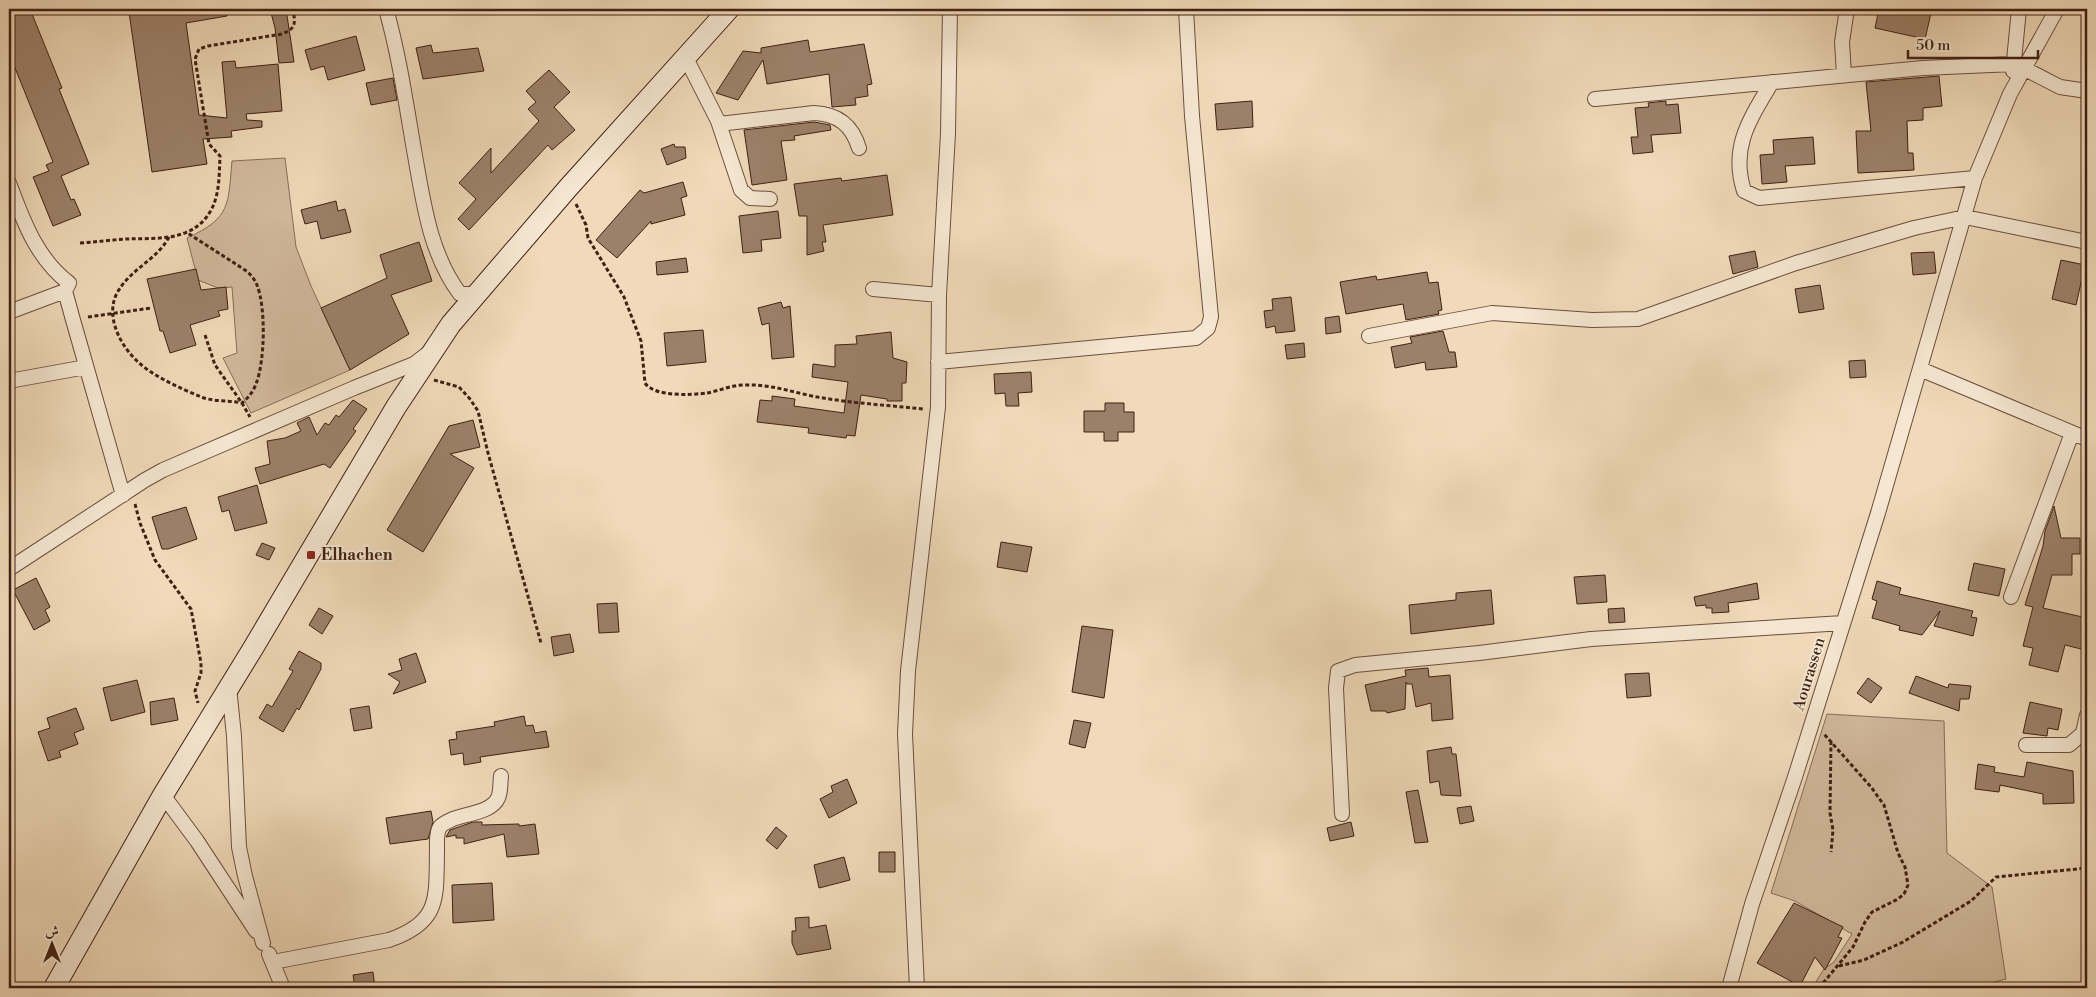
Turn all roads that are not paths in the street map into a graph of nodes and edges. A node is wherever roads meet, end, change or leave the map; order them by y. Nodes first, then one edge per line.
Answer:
1 (386, 9) edge
2 (729, 9) edge
3 (950, 9) edge
4 (1186, 9) edge
5 (1847, 9) edge
6 (2019, 9) edge
7 (2057, 9) edge
8 (686, 58) junction
9 (2019, 67) junction
10 (1844, 75) junction
11 (1772, 82) junction
12 (2087, 91) edge
13 (1595, 99) dead end
14 (719, 124) junction
15 (859, 148) dead end
16 (1976, 178) junction
17 (9, 183) edge
18 (770, 199) dead end
19 (1965, 217) junction
20 (2087, 242) edge
21 (873, 289) dead end
22 (66, 291) junction
23 (477, 294) junction
24 (939, 295) junction
25 (9, 312) edge
26 (1369, 336) dead end
27 (435, 348) junction
28 (938, 362) junction
29 (86, 367) junction
30 (1920, 369) junction
31 (9, 381) edge
32 (2072, 433) junction
33 (2087, 439) edge
34 (127, 492) junction
35 (9, 569) edge
36 (2011, 596) dead end
37 (1843, 624) junction
38 (229, 687) junction
39 (2087, 714) edge
40 (2026, 745) dead end
41 (501, 776) dead end
42 (163, 795) junction
43 (1342, 814) dead end
44 (264, 943) junction
45 (273, 962) junction
46 (54, 988) edge
47 (283, 988) edge
48 (917, 988) edge
49 (1729, 988) edge

1 - 23 street
2 - 8 main road
3 - 24 street
4 - 28 street
5 - 10 street
6 - 9 street, Aourassen
7 - 9 street
8 - 14 street
8 - 23 main road
9 - 10 street
9 - 12 street
9 - 16 street, Aourassen
10 - 11 street
11 - 13 street
11 - 16 street
14 - 15 street
14 - 18 street
16 - 19 street, Aourassen
17 - 22 street
19 - 20 street
19 - 26 street
19 - 30 street, Aourassen
21 - 24 street
22 - 25 street
22 - 29 street
23 - 27 main road
24 - 28 street
27 - 34 street
27 - 38 main road
28 - 48 street
29 - 31 street
29 - 34 street
30 - 32 street
30 - 37 street, Aourassen
32 - 33 street
32 - 36 street
34 - 35 street
37 - 43 street
37 - 49 street, Aourassen
38 - 42 main road
38 - 44 street
39 - 40 street
41 - 45 street
42 - 44 street
42 - 46 main road
44 - 45 street
45 - 47 street

